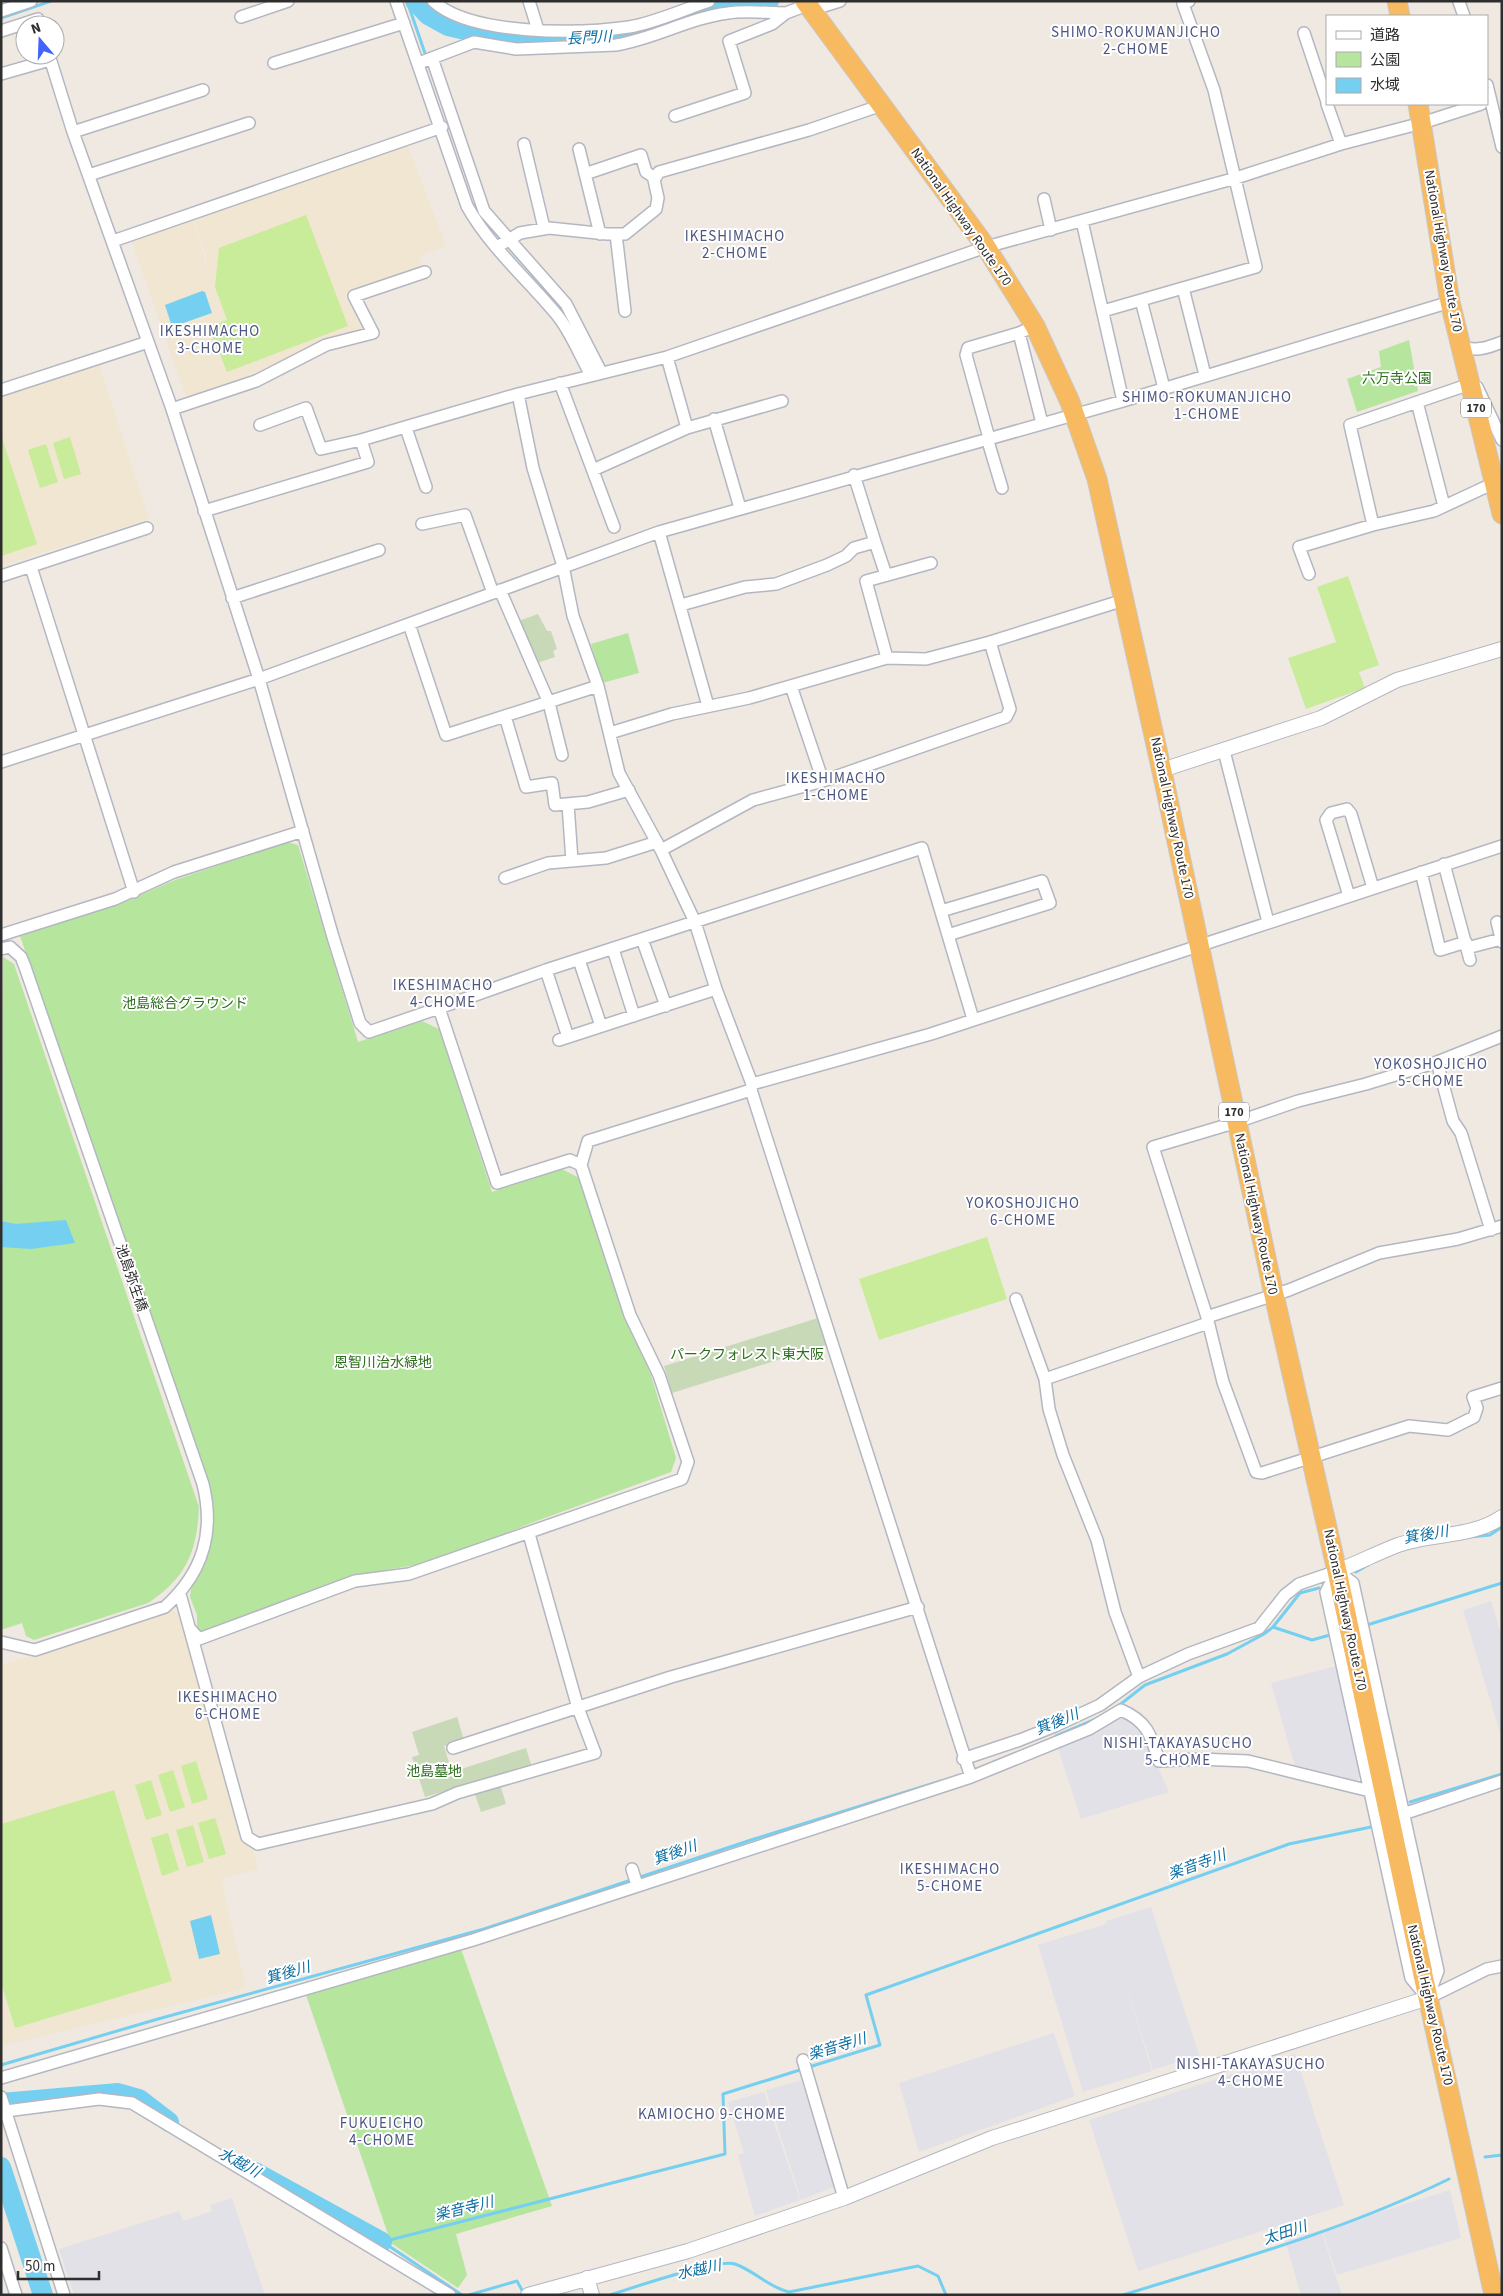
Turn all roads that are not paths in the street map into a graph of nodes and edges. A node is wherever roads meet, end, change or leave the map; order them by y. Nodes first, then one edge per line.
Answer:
1 (32, 1) edge
2 (288, 1) edge
3 (396, 1) edge
4 (433, 1) edge
5 (529, 1) edge
6 (709, 1) edge
7 (840, 1) edge
8 (1189, 1) edge
9 (1398, 1) edge
10 (1460, 2) edge
11 (808, 5) edge
12 (1, 11) edge
13 (786, 13) junction
14 (37, 15) edge
15 (1400, 15) edge
16 (1464, 15) edge
17 (241, 17) dead end
18 (404, 23) junction
19 (15, 28) edge
20 (538, 30) junction
21 (1, 31) edge
22 (1304, 33) dead end
23 (432, 58) junction
24 (418, 63) junction
25 (274, 64) dead end
26 (27, 65) edge
27 (52, 65) edge
28 (1, 74) edge
29 (203, 90) dead end
30 (1326, 100) edge
31 (1490, 101) edge
32 (882, 105) junction
33 (1328, 105) edge
34 (1418, 105) edge
35 (1478, 105) edge
36 (674, 116) dead end
37 (249, 123) dead end
38 (1422, 123) junction
39 (442, 127) junction
40 (73, 132) junction
41 (524, 144) dead end
42 (1341, 144) junction
43 (1502, 147) edge
44 (579, 148) dead end
45 (585, 174) junction
46 (89, 175) junction
47 (655, 178) junction
48 (1236, 178) junction
49 (1044, 199) dead end
50 (1082, 221) junction
51 (544, 228) junction
52 (1051, 230) junction
53 (600, 234) junction
54 (616, 234) junction
55 (113, 240) junction
56 (509, 240) junction
57 (986, 247) junction
58 (497, 248) junction
59 (425, 272) dead end
60 (1183, 288) junction
61 (1142, 300) junction
62 (1450, 302) junction
63 (625, 311) dead end
64 (1103, 311) junction
65 (1027, 330) junction
66 (148, 342) junction
67 (1502, 342) edge
68 (1460, 346) junction
69 (667, 357) junction
70 (596, 374) junction
71 (1205, 375) junction
72 (1468, 376) junction
73 (560, 383) junction
74 (1164, 388) junction
75 (1, 390) edge
76 (518, 394) junction
77 (782, 401) dead end
78 (1123, 401) junction
79 (1418, 402) junction
80 (172, 409) junction
81 (1075, 414) junction
82 (714, 419) junction
83 (1042, 423) junction
84 (260, 425) dead end
85 (406, 428) junction
86 (687, 428) junction
87 (988, 438) junction
88 (362, 440) junction
89 (1502, 440) edge
90 (593, 470) junction
91 (854, 475) junction
92 (1494, 483) junction
93 (426, 487) dead end
94 (1002, 488) dead end
95 (1444, 506) junction
96 (740, 508) junction
97 (204, 511) junction
98 (1502, 514) edge
99 (422, 524) dead end
100 (1373, 525) junction
101 (614, 527) dead end
102 (147, 528) dead end
103 (659, 532) junction
104 (875, 542) junction
105 (379, 550) dead end
106 (931, 563) dead end
107 (563, 566) junction
108 (30, 567) junction
109 (1309, 574) dead end
110 (886, 575) junction
111 (1, 576) edge
112 (496, 592) junction
113 (232, 598) junction
114 (1124, 600) junction
115 (681, 605) junction
116 (409, 624) junction
117 (990, 642) junction
118 (1502, 649) edge
119 (887, 658) junction
120 (259, 679) junction
121 (598, 686) junction
122 (791, 686) junction
123 (549, 703) junction
124 (708, 706) junction
125 (505, 716) junction
126 (610, 733) junction
127 (84, 734) junction
128 (1224, 750) junction
129 (562, 755) dead end
130 (1, 762) edge
131 (1162, 770) junction
132 (823, 781) junction
133 (629, 790) junction
134 (568, 804) junction
135 (303, 831) junction
136 (659, 846) junction
137 (1502, 846) edge
138 (572, 860) junction
139 (1444, 864) junction
140 (1421, 872) junction
141 (505, 878) dead end
142 (1373, 888) junction
143 (134, 892) junction
144 (1349, 896) junction
145 (941, 911) junction
146 (695, 922) junction
147 (1268, 922) junction
148 (1496, 922) dead end
149 (16, 930) junction
150 (1, 935) edge
151 (948, 936) junction
152 (642, 939) junction
153 (1501, 941) edge
154 (1199, 945) junction
155 (1467, 945) junction
156 (5, 948) edge
157 (613, 949) junction
158 (579, 960) junction
159 (1470, 960) dead end
160 (546, 970) junction
161 (716, 989) junction
162 (666, 1006) junction
163 (439, 1008) junction
164 (634, 1016) junction
165 (973, 1019) junction
166 (601, 1026) junction
167 (1502, 1036) edge
168 (1437, 1062) junction
169 (751, 1087) junction
170 (1237, 1122) junction
171 (580, 1165) junction
172 (1496, 1228) edge
173 (1274, 1295) junction
174 (1016, 1299) dead end
175 (1207, 1320) junction
176 (1045, 1379) junction
177 (1502, 1388) edge
178 (1310, 1458) junction
179 (1502, 1517) edge
180 (529, 1534) junction
181 (1337, 1571) junction
182 (180, 1594) junction
183 (918, 1607) junction
184 (191, 1630) junction
185 (1, 1642) edge
186 (1139, 1677) junction
187 (578, 1708) junction
188 (453, 1748) dead end
189 (963, 1759) junction
190 (970, 1777) junction
191 (1502, 1781) edge
192 (1370, 1791) junction
193 (1403, 1814) junction
194 (632, 1869) dead end
195 (637, 1885) junction
196 (1502, 1966) edge
197 (1428, 1998) junction
198 (803, 2060) dead end
199 (1, 2078) edge
200 (4, 2105) edge
201 (844, 2198) junction
202 (1, 2248) edge
203 (587, 2278) junction
204 (16, 2295) edge
205 (64, 2295) edge
206 (450, 2295) edge
207 (528, 2295) edge
208 (592, 2295) edge
209 (1494, 2295) edge

1 - 12 street
1 - 14 street
2 - 17 street
3 - 18 street
4 - 20 street
5 - 20 street
6 - 20 street
7 - 11 street
8 - 48 street
9 - 15 highway
10 - 16 street
11 - 13 street
11 - 32 highway, National Highway Route 170 / 170
13 - 23 street
13 - 36 street
18 - 24 street
18 - 25 street
19 - 21 street
22 - 30 street
23 - 24 street
23 - 56 street
24 - 39 street
26 - 28 street
27 - 40 street
29 - 40 street
31 - 43 street
32 - 47 street
32 - 57 highway, National Highway Route 170 / 170
33 - 42 street
34 - 38 highway, National Highway Route 170 / 170
35 - 38 street
37 - 46 street
38 - 42 street
38 - 62 highway, National Highway Route 170 / 170
39 - 55 street
39 - 58 street
40 - 46 street
41 - 51 street
42 - 48 street
44 - 45 street
45 - 47 street
45 - 53 street
46 - 55 street
47 - 54 street
48 - 50 street
48 - 60 street
49 - 52 street
50 - 52 street
50 - 64 street
51 - 53 street
51 - 56 street
52 - 57 street
53 - 54 street
54 - 63 street
55 - 66 street
56 - 58 street
56 - 70 street
57 - 65 highway, National Highway Route 170 / 170
57 - 69 street
58 - 70 street
59 - 80 street
60 - 61 street
60 - 71 street
61 - 64 street
61 - 74 street
62 - 68 highway, National Highway Route 170 / 170
62 - 71 street
64 - 78 street
65 - 81 highway, National Highway Route 170 / 170
65 - 83 street
65 - 87 street
66 - 75 street
66 - 80 street
67 - 68 street
68 - 72 highway, National Highway Route 170 / 170
69 - 70 street
69 - 86 street
70 - 73 street
71 - 74 street
72 - 79 street
72 - 89 street
72 - 92 highway, National Highway Route 170 / 170
73 - 76 street
73 - 90 street
74 - 78 street
76 - 85 street
76 - 107 street
77 - 82 street
78 - 81 street
79 - 95 street
79 - 100 street
80 - 97 street
81 - 83 street
81 - 114 highway, National Highway Route 170 / 170
82 - 86 street
82 - 96 street
83 - 87 street
84 - 88 street
85 - 88 street
85 - 93 street
86 - 90 street
87 - 91 street
87 - 94 street
88 - 97 street
90 - 101 street
91 - 96 street
91 - 104 street
92 - 95 street
92 - 98 highway, National Highway Route 170 / 170
95 - 100 street
96 - 103 street
97 - 113 street
99 - 112 street
100 - 109 street
102 - 108 street
103 - 107 street
103 - 115 street
104 - 110 street
104 - 115 street
105 - 113 street
106 - 110 street
107 - 112 street
107 - 121 street
108 - 111 street
108 - 127 street
110 - 119 street
112 - 116 street
112 - 123 street
113 - 120 street
114 - 117 street
114 - 131 highway, National Highway Route 170 / 170
115 - 124 street
116 - 120 street
116 - 125 street
117 - 119 street
117 - 132 street
118 - 128 street
119 - 122 street
120 - 127 street
120 - 135 street
121 - 123 street
121 - 126 street
122 - 124 street
122 - 132 street
123 - 125 street
123 - 129 street
124 - 126 street
125 - 134 street
126 - 133 street
127 - 130 street
127 - 143 street
128 - 131 street
128 - 147 street
131 - 154 highway, National Highway Route 170 / 170
132 - 136 street
133 - 134 street
133 - 136 street
134 - 138 street
135 - 143 street
135 - 163 street
136 - 138 street
136 - 146 street
137 - 139 street
138 - 141 street
139 - 140 street
139 - 155 street
140 - 142 street
140 - 155 street
142 - 144 street
142 - 144 street
143 - 149 street
144 - 147 street
145 - 146 street
145 - 151 street
145 - 151 street
146 - 152 street
146 - 161 street
147 - 154 street
148 - 153 street
149 - 150 street
149 - 156 street
151 - 165 street
152 - 157 street
152 - 162 street
153 - 155 street
154 - 165 street
154 - 170 highway, National Highway Route 170 / 170
155 - 159 street
156 - 182 street, 池島弥生橋
157 - 158 street
157 - 164 street
158 - 160 street
158 - 166 street
160 - 163 street
160 - 166 street
161 - 162 street
161 - 169 street
162 - 164 street
163 - 171 street
164 - 166 street
165 - 169 street
167 - 168 street
168 - 170 street
168 - 172 street
169 - 171 street
169 - 183 street
170 - 173 highway, National Highway Route 170 / 170
170 - 175 street
171 - 180 street
172 - 173 street
173 - 175 street
173 - 178 highway, National Highway Route 170 / 170
174 - 176 street
175 - 176 street
175 - 178 street
176 - 186 street
177 - 178 street
178 - 181 highway, National Highway Route 170 / 170
179 - 181 street
180 - 184 street
180 - 187 street
181 - 186 street
181 - 192 street
181 - 193 street
181 - 197 highway, National Highway Route 170 / 170
182 - 184 street
182 - 185 street
183 - 187 street
183 - 189 street
184 - 187 street
186 - 189 street
187 - 188 street
189 - 190 street
190 - 192 street
190 - 195 street
191 - 193 street
192 - 197 street
193 - 197 street
194 - 195 street
195 - 199 street
196 - 197 street
197 - 201 street
197 - 209 highway, National Highway Route 170 / 170
198 - 201 street
200 - 205 street
200 - 206 street
201 - 203 street
202 - 204 street
203 - 207 street
203 - 208 street

